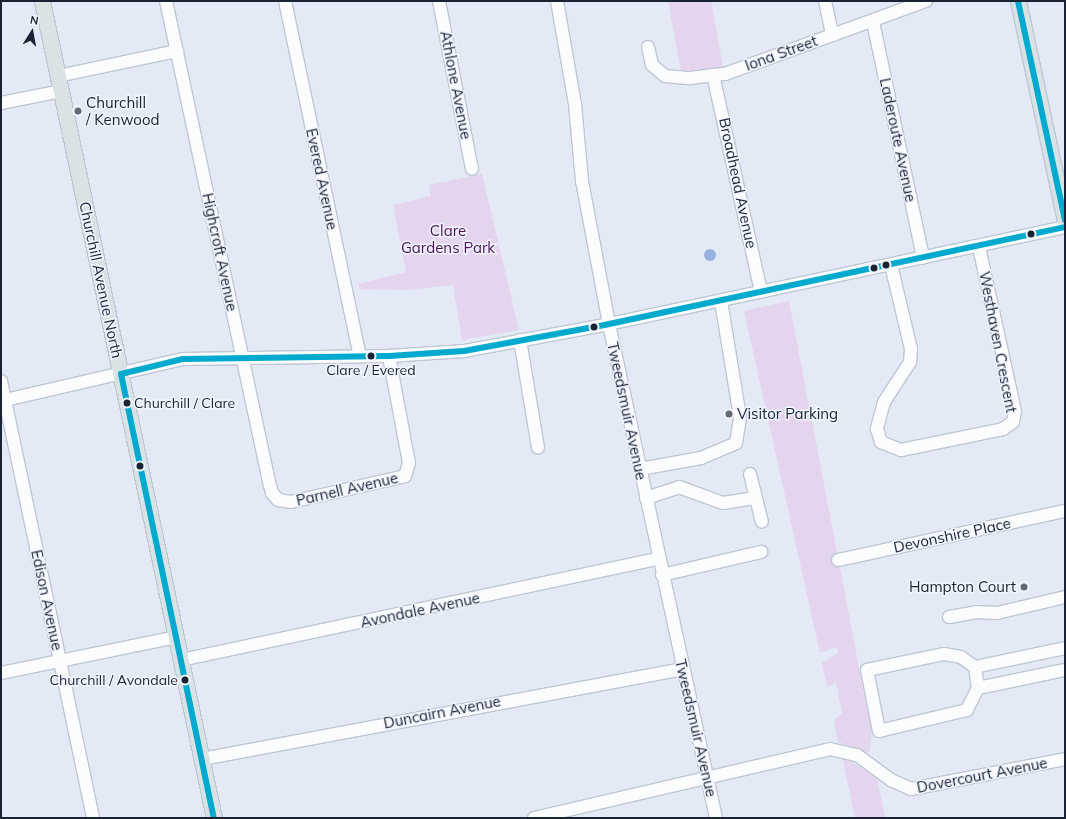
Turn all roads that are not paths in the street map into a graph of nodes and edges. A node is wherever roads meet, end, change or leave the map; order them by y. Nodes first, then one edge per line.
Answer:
1 (42, 1) edge
2 (166, 1) edge
3 (285, 1) edge
4 (440, 1) edge
5 (557, 1) edge
6 (824, 1) edge
7 (926, 1) edge
8 (1018, 1) edge
9 (873, 22) junction
10 (832, 34) junction
11 (648, 47) dead end
12 (177, 51) junction
13 (713, 75) junction
14 (58, 76) junction
15 (62, 90) junction
16 (1, 103) edge
17 (472, 169) dead end
18 (1065, 220) edge
19 (1065, 227) edge
20 (979, 247) junction
21 (923, 258) junction
22 (891, 265) junction
23 (761, 291) junction
24 (721, 301) junction
25 (609, 324) junction
26 (520, 340) junction
27 (360, 356) junction
28 (389, 356) junction
29 (242, 358) junction
30 (121, 374) junction
31 (1, 381) edge
32 (3, 401) edge
33 (538, 447) dead end
34 (640, 469) junction
35 (750, 474) dead end
36 (646, 498) junction
37 (756, 498) junction
38 (278, 500) joint
39 (1065, 511) edge
40 (762, 522) dead end
41 (761, 552) dead end
42 (658, 559) junction
43 (838, 560) dead end
44 (662, 575) junction
45 (1065, 597) edge
46 (950, 617) dead end
47 (176, 637) junction
48 (1065, 648) edge
49 (181, 660) junction
50 (60, 661) junction
51 (975, 667) junction
52 (682, 669) junction
53 (1065, 670) edge
54 (1, 674) edge
55 (978, 688) junction
56 (202, 759) junction
57 (1065, 759) edge
58 (707, 778) junction
59 (93, 818) edge
60 (214, 818) edge
61 (534, 818) edge
62 (716, 818) edge

1 - 14 main road, Churchill Avenue North
2 - 12 street, Highcroft Avenue
3 - 27 street, Evered Avenue
4 - 17 street, Athlone Avenue
5 - 25 street, Tweedsmuir Avenue
6 - 10 street
7 - 9 street, Iona Street
8 - 18 main road
9 - 10 street, Iona Street
9 - 21 street, Laderoute Avenue
10 - 13 street, Iona Street
11 - 13 street, Iona Street
12 - 14 street
12 - 29 street, Highcroft Avenue
13 - 23 street, Broadhead Avenue
14 - 15 main road, Churchill Avenue North
15 - 16 street
15 - 30 main road, Churchill Avenue North
19 - 20 street
20 - 21 street
20 - 22 street, Westhaven Crescent
21 - 22 street
22 - 23 street
23 - 24 street
24 - 25 street
24 - 34 street
25 - 26 street
25 - 34 street, Tweedsmuir Avenue
26 - 28 street
26 - 33 street
27 - 28 street
27 - 29 street
28 - 38 street, Parnell Avenue
29 - 30 street
29 - 38 street, Highcroft Avenue
30 - 32 street
30 - 47 main road, Churchill Avenue North
31 - 32 street, Edison Avenue
32 - 50 street, Edison Avenue
34 - 36 street, Tweedsmuir Avenue
35 - 37 street
36 - 37 street
36 - 42 street, Tweedsmuir Avenue
37 - 40 street
39 - 43 street, Devonshire Place
41 - 44 street
42 - 44 street, Tweedsmuir Avenue
42 - 49 street, Avondale Avenue
44 - 52 street, Tweedsmuir Avenue
45 - 46 street
47 - 49 main road, Churchill Avenue North
47 - 50 street
48 - 51 street
49 - 56 main road, Churchill Avenue North
50 - 54 street
50 - 59 street, Edison Avenue
51 - 55 street
51 - 55 street
52 - 56 street, Duncairn Avenue
52 - 58 street, Tweedsmuir Avenue
53 - 55 street
56 - 60 main road, Churchill Avenue North
57 - 58 street, Dovercourt Avenue
58 - 61 street, Dovercourt Avenue
58 - 62 street, Tweedsmuir Avenue

